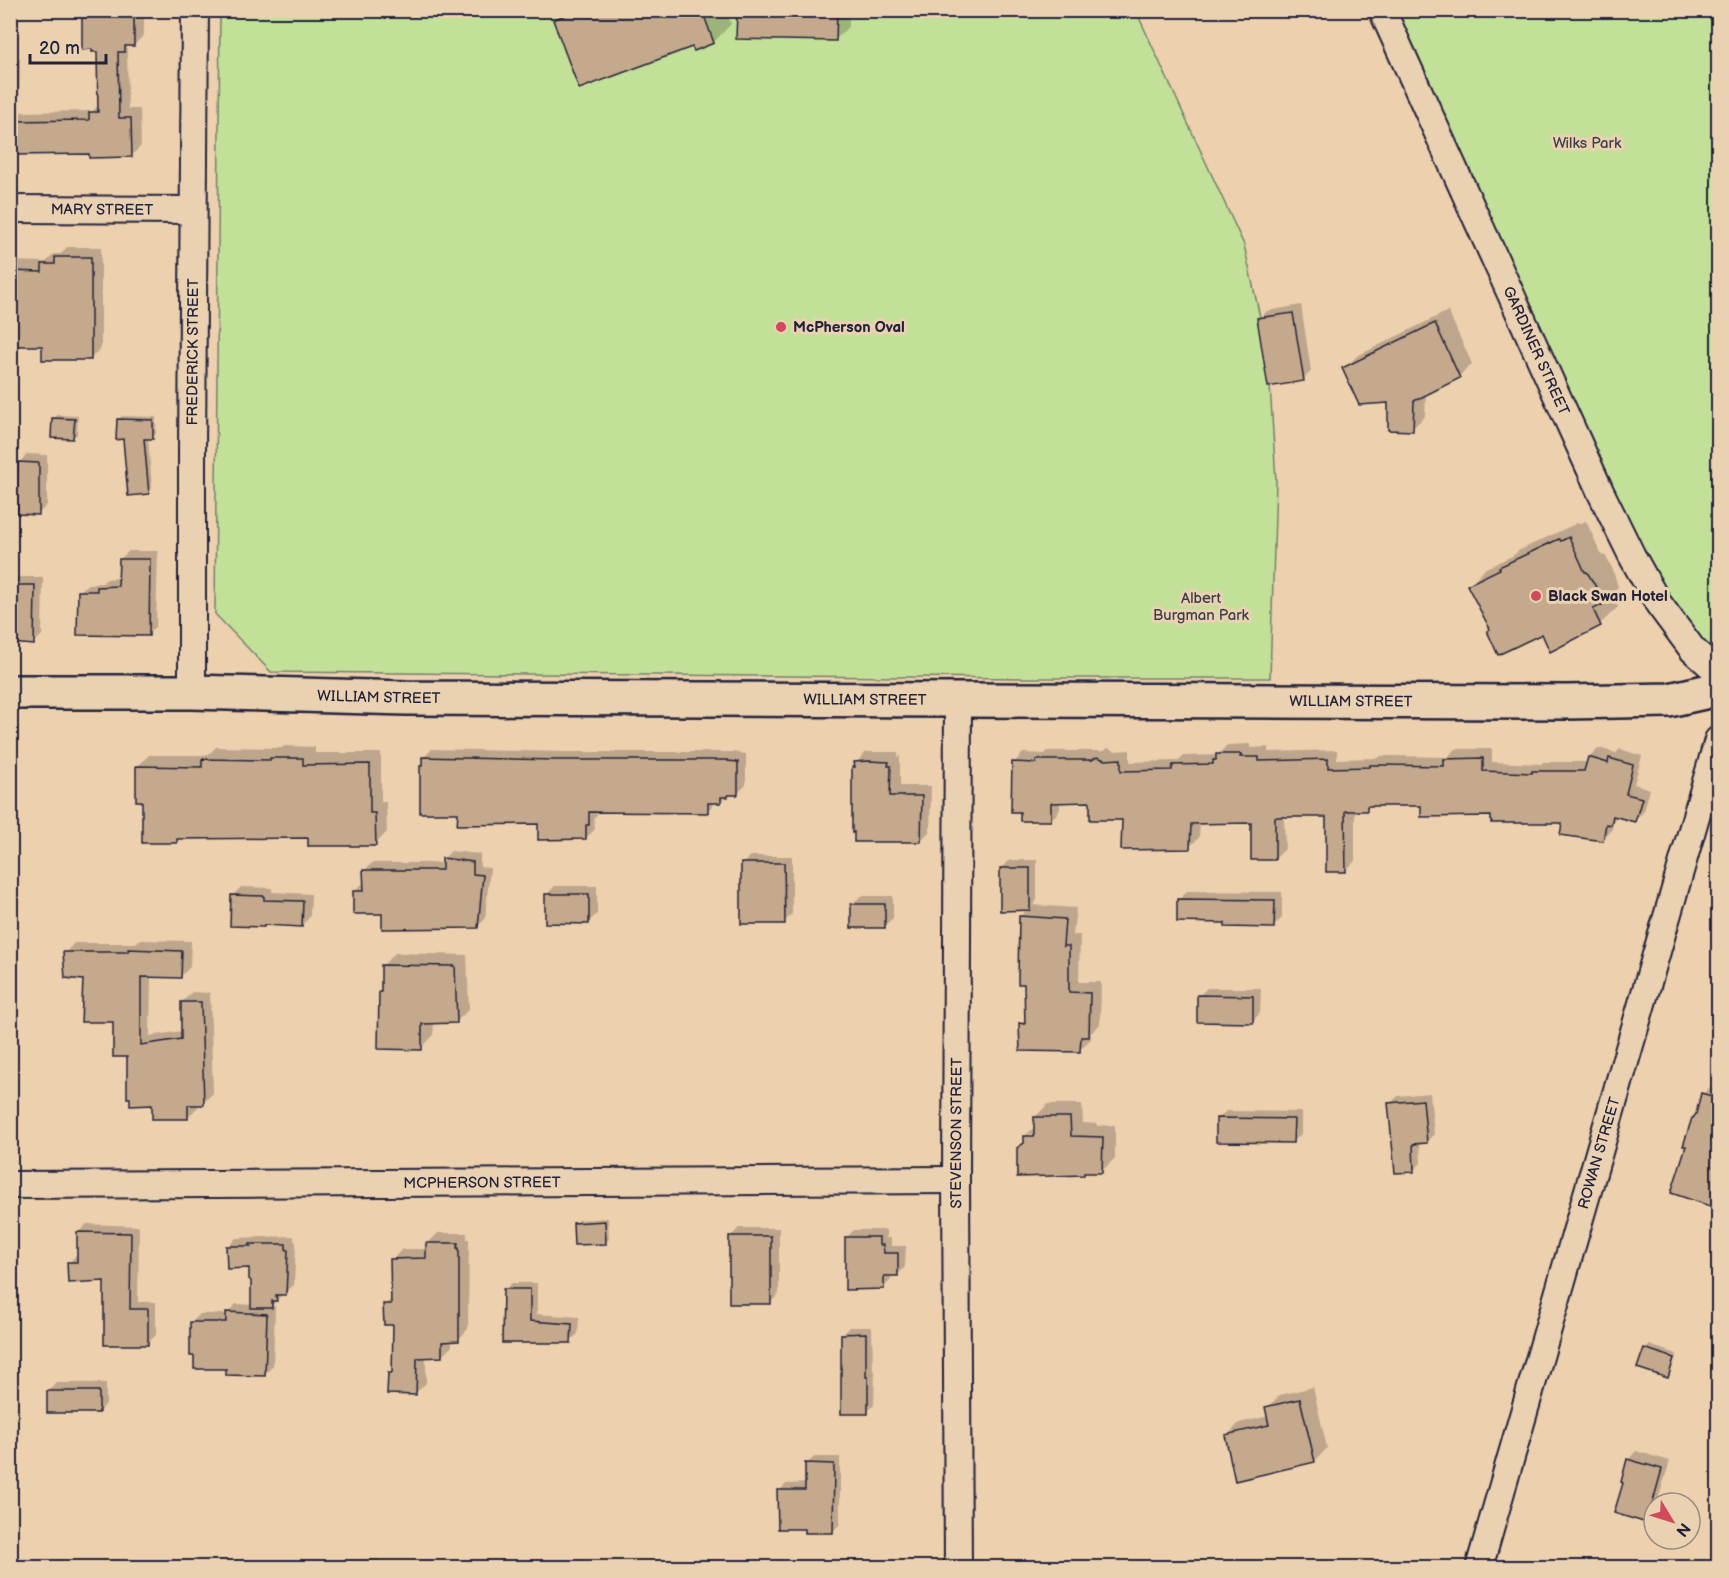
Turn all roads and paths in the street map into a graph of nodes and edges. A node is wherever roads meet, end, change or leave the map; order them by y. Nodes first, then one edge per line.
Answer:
1 (195, 10) edge
2 (1382, 10) edge
3 (10, 209) edge
4 (193, 210) junction
5 (1719, 672) edge
6 (1719, 689) edge
7 (10, 692) edge
8 (192, 692) junction
9 (958, 699) junction
10 (1719, 740) edge
11 (956, 1180) junction
12 (10, 1185) edge
13 (958, 1568) edge
14 (1479, 1568) edge

1 - 4 street, FREDERICK STREET
2 - 5 street, GARDINER STREET
3 - 4 street, MARY STREET
4 - 8 street, FREDERICK STREET
6 - 9 street, WILLIAM STREET
7 - 8 street, WILLIAM STREET
8 - 9 street, WILLIAM STREET
9 - 11 street, STEVENSON STREET
10 - 14 street, ROWAN STREET
11 - 12 street, MCPHERSON STREET
11 - 13 street, STEVENSON STREET

